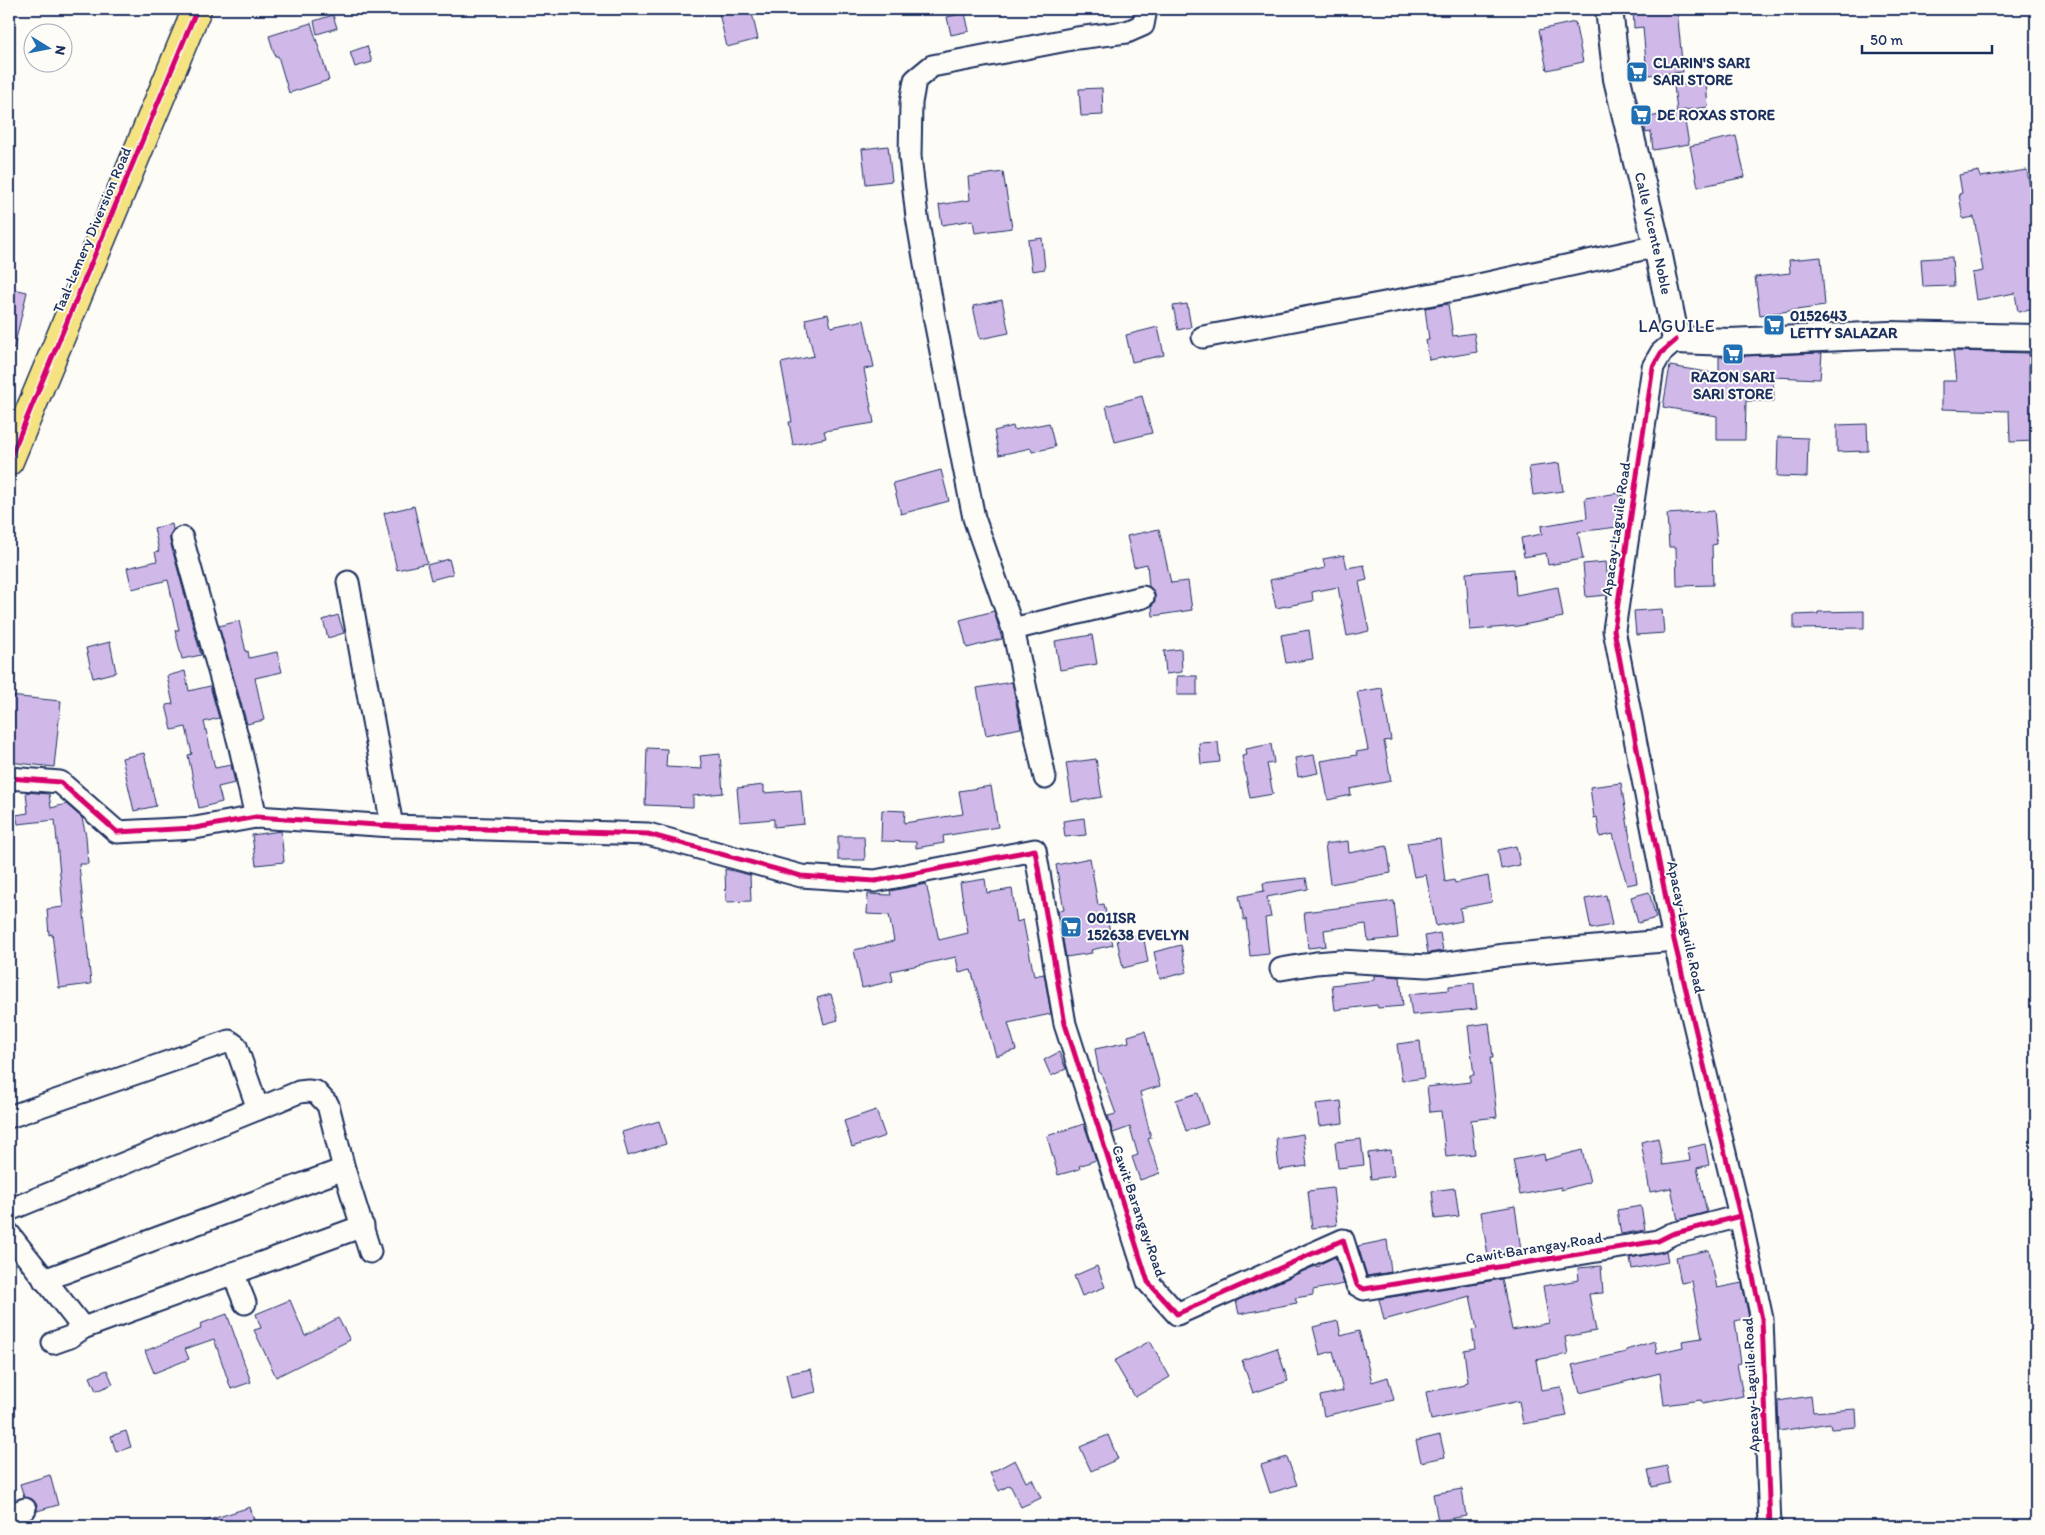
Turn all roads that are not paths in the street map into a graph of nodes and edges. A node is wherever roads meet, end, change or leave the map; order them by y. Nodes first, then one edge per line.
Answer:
1 (197, 9) edge
2 (1146, 9) edge
3 (1609, 9) edge
4 (1657, 246) junction
5 (1203, 337) dead end
6 (2036, 338) edge
7 (1676, 340) junction
8 (9, 461) edge
9 (182, 538) dead end
10 (348, 582) dead end
11 (1143, 597) dead end
12 (1013, 629) junction
13 (9, 778) edge
14 (1045, 778) dead end
15 (256, 817) junction
16 (392, 826) junction
17 (1674, 940) junction
18 (1281, 969) dead end
19 (258, 1109) junction
20 (9, 1117) edge
21 (344, 1169) junction
22 (9, 1210) edge
23 (1740, 1216) junction
24 (363, 1226) junction
25 (9, 1234) edge
26 (370, 1252) dead end
27 (233, 1274) junction
28 (44, 1280) junction
29 (245, 1303) dead end
30 (83, 1328) junction
31 (53, 1343) dead end
32 (1770, 1526) edge

1 - 8 main road, Taal-Lemery Diversion Road
2 - 12 street
3 - 4 street, Calle Vicente Noble
4 - 5 street
4 - 7 street, Calle Vicente Noble
6 - 7 street
7 - 17 street, Apacay-Laguile Road
9 - 15 street
10 - 16 street
11 - 12 street
12 - 14 street
13 - 15 street
15 - 16 street
16 - 23 street, Cawit Barangay Road
17 - 18 street
17 - 23 street, Apacay-Laguile Road
19 - 20 street
19 - 21 street
19 - 22 street
21 - 24 street
21 - 28 street
23 - 32 street, Apacay-Laguile Road
24 - 26 street
24 - 27 street
25 - 28 street
27 - 29 street
27 - 30 street
28 - 30 street
30 - 31 street

